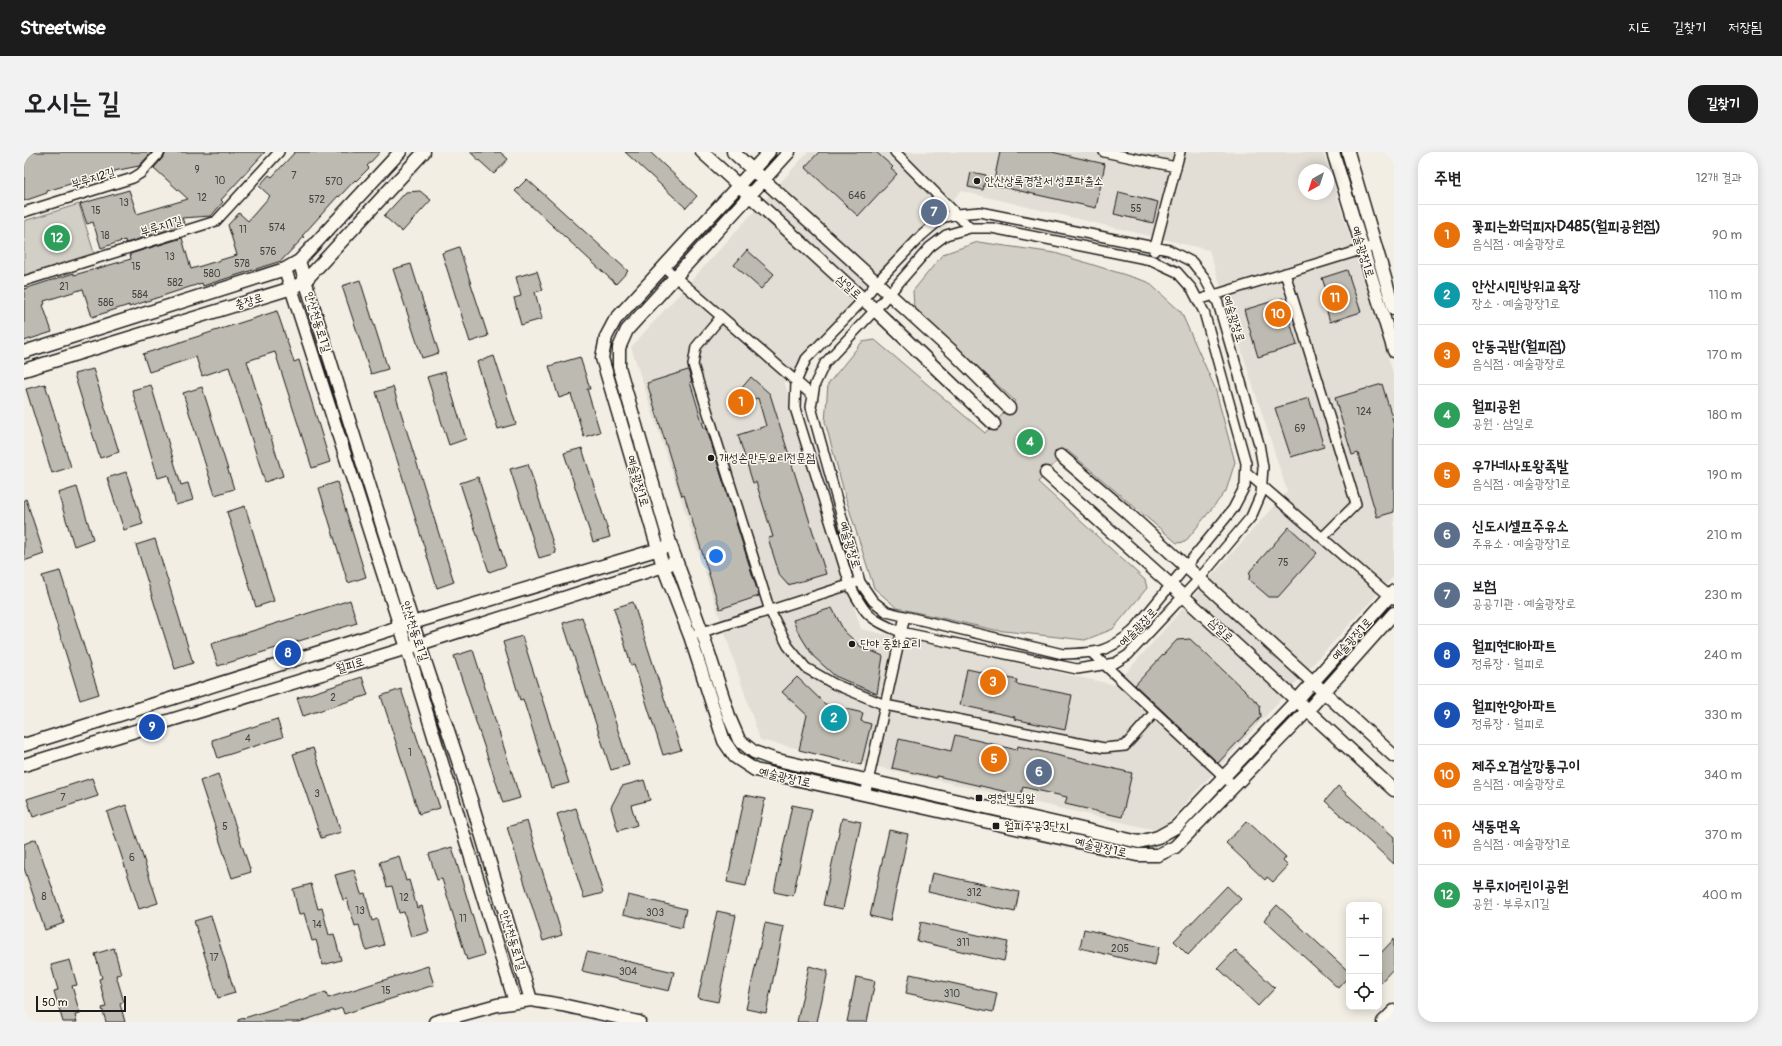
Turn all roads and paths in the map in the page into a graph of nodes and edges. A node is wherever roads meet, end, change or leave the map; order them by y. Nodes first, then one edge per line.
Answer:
1 (160, 152) edge
2 (279, 152) edge
3 (400, 152) edge
4 (424, 152) edge
5 (702, 152) edge
6 (733, 152) edge
7 (769, 152) edge
8 (789, 152) edge
9 (896, 152) edge
10 (1104, 152) edge
11 (1180, 152) edge
12 (1333, 152) edge
13 (1348, 152) edge
14 (1176, 167) junction
15 (752, 170) junction
16 (763, 180) junction
17 (738, 186) junction
18 (749, 196) junction
19 (24, 212) edge
20 (957, 214) junction
21 (970, 228) junction
22 (1374, 246) junction
23 (1155, 247) junction
24 (1363, 250) junction
25 (1151, 260) junction
26 (299, 261) junction
27 (664, 267) junction
28 (286, 269) junction
29 (1284, 273) junction
30 (675, 277) junction
31 (24, 281) edge
32 (305, 281) junction
33 (877, 282) junction
34 (292, 288) junction
35 (888, 293) junction
36 (1214, 295) junction
37 (863, 300) junction
38 (1198, 300) junction
39 (1394, 309) edge
40 (874, 310) junction
41 (721, 317) junction
42 (1394, 351) edge
43 (24, 352) edge
44 (24, 370) edge
45 (796, 382) junction
46 (813, 396) junction
47 (1009, 408) tunnel mouth
48 (994, 424) tunnel mouth
49 (1061, 456) tunnel mouth
50 (1246, 472) junction
51 (1046, 473) tunnel mouth
52 (1260, 485) junction
53 (1322, 538) junction
54 (671, 546) junction
55 (658, 550) junction
56 (676, 562) junction
57 (663, 566) junction
58 (1186, 567) junction
59 (1199, 578) junction
60 (860, 582) junction
61 (850, 585) junction
62 (1172, 585) junction
63 (1183, 596) junction
64 (1392, 596) edge
65 (770, 611) junction
66 (1394, 613) edge
67 (905, 616) junction
68 (413, 623) junction
69 (399, 627) junction
70 (702, 632) junction
71 (902, 632) junction
72 (690, 636) junction
73 (419, 643) junction
74 (407, 648) junction
75 (1092, 653) junction
76 (1105, 665) junction
77 (1313, 682) junction
78 (1325, 692) junction
79 (1297, 700) junction
80 (885, 706) junction
81 (1308, 710) junction
82 (1155, 712) junction
83 (24, 745) edge
84 (1394, 756) edge
85 (24, 765) edge
86 (1224, 776) junction
87 (868, 780) junction
88 (1234, 786) junction
89 (1394, 790) edge
90 (865, 795) junction
91 (531, 1000) junction
92 (515, 1002) junction
93 (1394, 1011) edge
94 (435, 1022) edge
95 (639, 1022) edge
96 (1383, 1022) edge

1 - 19 street, 부루지2길
2 - 31 street, 부루지1길
3 - 26 street, 충장로
4 - 32 street, 충장로
5 - 17 street, 삼일로
6 - 15 street, 삼일로
7 - 15 street, 예술광장1로
8 - 16 street, 예술광장1로
9 - 20 street
10 - 14 street
11 - 14 street
12 - 24 street, 예술광장1로
13 - 22 street, 예술광장1로
14 - 23 street
15 - 16 street, 삼일로
15 - 17 street, 예술광장1로
16 - 18 street, 예술광장1로
16 - 33 street, 삼일로
17 - 18 street, 삼일로
17 - 27 street, 예술광장1로
18 - 30 street, 예술광장1로
18 - 37 street, 삼일로
20 - 21 street
20 - 23 street, 예술광장로
20 - 33 street, 예술광장로
21 - 25 street, 예술광장로
21 - 35 street, 예술광장로
22 - 24 street
22 - 39 street, 예술광장1로
23 - 25 street
23 - 36 street, 예술광장로
24 - 29 street
24 - 42 street, 예술광장1로
25 - 38 street, 예술광장로
26 - 28 street, 충장로
26 - 32 street, 안산천동로1길
27 - 30 street
27 - 55 street, 예술광장1로
28 - 34 street, 안산천동로1길
28 - 43 street, 충장로
29 - 36 street
29 - 53 street
30 - 41 street
30 - 54 street, 예술광장1로
32 - 34 street, 충장로
32 - 68 street, 안산천동로1길
33 - 35 street, 삼일로
33 - 37 street, 예술광장로
34 - 44 street, 충장로
34 - 69 street, 안산천동로1길
35 - 40 street, 예술광장로
35 - 47 street, 삼일로
36 - 38 street
36 - 52 street, 예술광장로
37 - 40 street, 삼일로
37 - 45 street, 예술광장로
38 - 50 street, 예술광장로
40 - 46 street, 예술광장로
40 - 48 street, 삼일로
41 - 45 street
41 - 65 street
45 - 46 street
45 - 61 street, 예술광장로
46 - 60 street, 예술광장로
49 - 58 street, 삼일로
50 - 52 street
50 - 58 street, 예술광장로
51 - 62 street, 삼일로
52 - 53 street
52 - 59 street, 예술광장로
53 - 64 street
54 - 55 street, 월피로
54 - 56 street, 예술광장1로
55 - 57 street, 예술광장1로
55 - 68 street, 월피로
56 - 57 street, 월피로
56 - 70 street, 예술광장1로
57 - 72 street, 예술광장1로
57 - 73 street, 월피로
58 - 59 street, 삼일로
58 - 62 street, 예술광장로
59 - 63 street, 예술광장로
59 - 77 street, 삼일로
60 - 61 street
60 - 67 street, 예술광장로
61 - 65 street
61 - 71 street, 예술광장로
62 - 63 street, 삼일로
62 - 75 street, 예술광장로
63 - 76 street, 예술광장로
63 - 79 street, 삼일로
64 - 77 street, 예술광장1로
65 - 70 street
65 - 80 street
66 - 78 street, 예술광장1로
67 - 71 street
67 - 75 street, 예술광장로
68 - 69 street, 월피로
68 - 73 street, 안산천동로1길
69 - 74 street, 안산천동로1길
69 - 83 street, 월피로
70 - 72 street
70 - 87 street, 예술광장1로
71 - 76 street, 예술광장로
71 - 80 street
72 - 90 street, 예술광장1로
73 - 74 street, 월피로
73 - 91 street, 안산천동로1길
74 - 85 street, 월피로
74 - 92 street, 안산천동로1길
75 - 76 street
76 - 82 street
77 - 78 street, 삼일로
77 - 79 street, 예술광장1로
78 - 81 street, 예술광장1로
78 - 84 street, 삼일로
79 - 81 street, 삼일로
79 - 86 street, 예술광장1로
80 - 82 street
80 - 87 street
81 - 88 street, 예술광장1로
81 - 89 street, 삼일로
82 - 86 street
86 - 87 street, 예술광장1로
86 - 88 street
87 - 90 street
88 - 90 street, 예술광장1로
91 - 92 street
91 - 95 street
92 - 94 street
93 - 96 street

